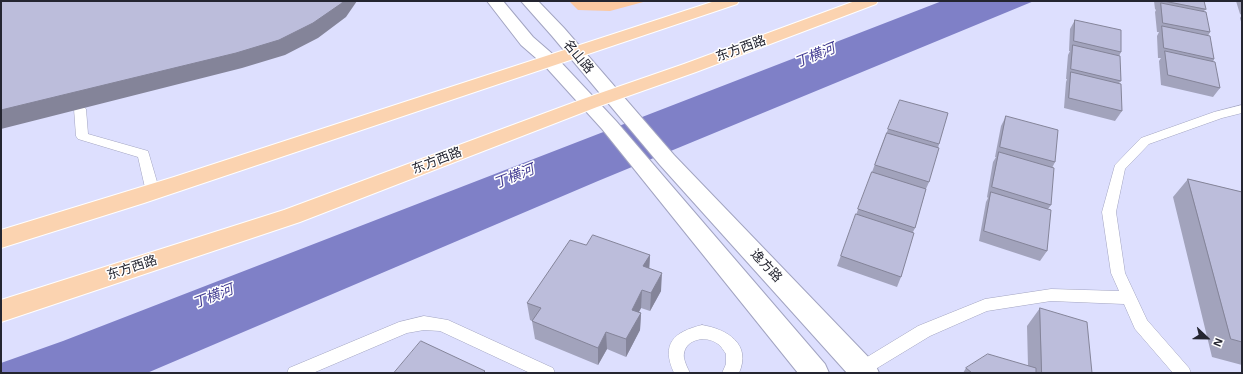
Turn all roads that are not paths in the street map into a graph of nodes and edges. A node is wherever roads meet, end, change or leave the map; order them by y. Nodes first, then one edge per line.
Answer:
1 (495, 1) edge
2 (529, 1) edge
3 (731, 1) edge
4 (870, 1) edge
5 (575, 53) junction
6 (550, 61) junction
7 (611, 95) junction
8 (590, 103) junction
9 (80, 109) dead end
10 (1242, 109) edge
11 (627, 113) joint
12 (153, 192) junction
13 (1, 239) edge
14 (1129, 298) junction
15 (1, 311) edge
16 (860, 372) edge
17 (295, 373) edge
18 (548, 373) edge
19 (682, 373) edge
20 (730, 373) edge
21 (815, 373) edge
22 (1183, 373) edge

1 - 6 street, 名山路
2 - 5 street, 名山路
3 - 5 main road
4 - 7 main road, 东方西路
5 - 6 main road
5 - 7 street, 名山路
6 - 8 street, 名山路
6 - 12 main road
7 - 8 main road, 东方西路
7 - 11 street, 名山路
8 - 15 main road, 东方西路
8 - 21 street
9 - 12 lane
10 - 14 lane
11 - 16 street, 逸方路
12 - 13 main road
14 - 16 lane
14 - 22 lane
17 - 18 lane
19 - 20 lane

